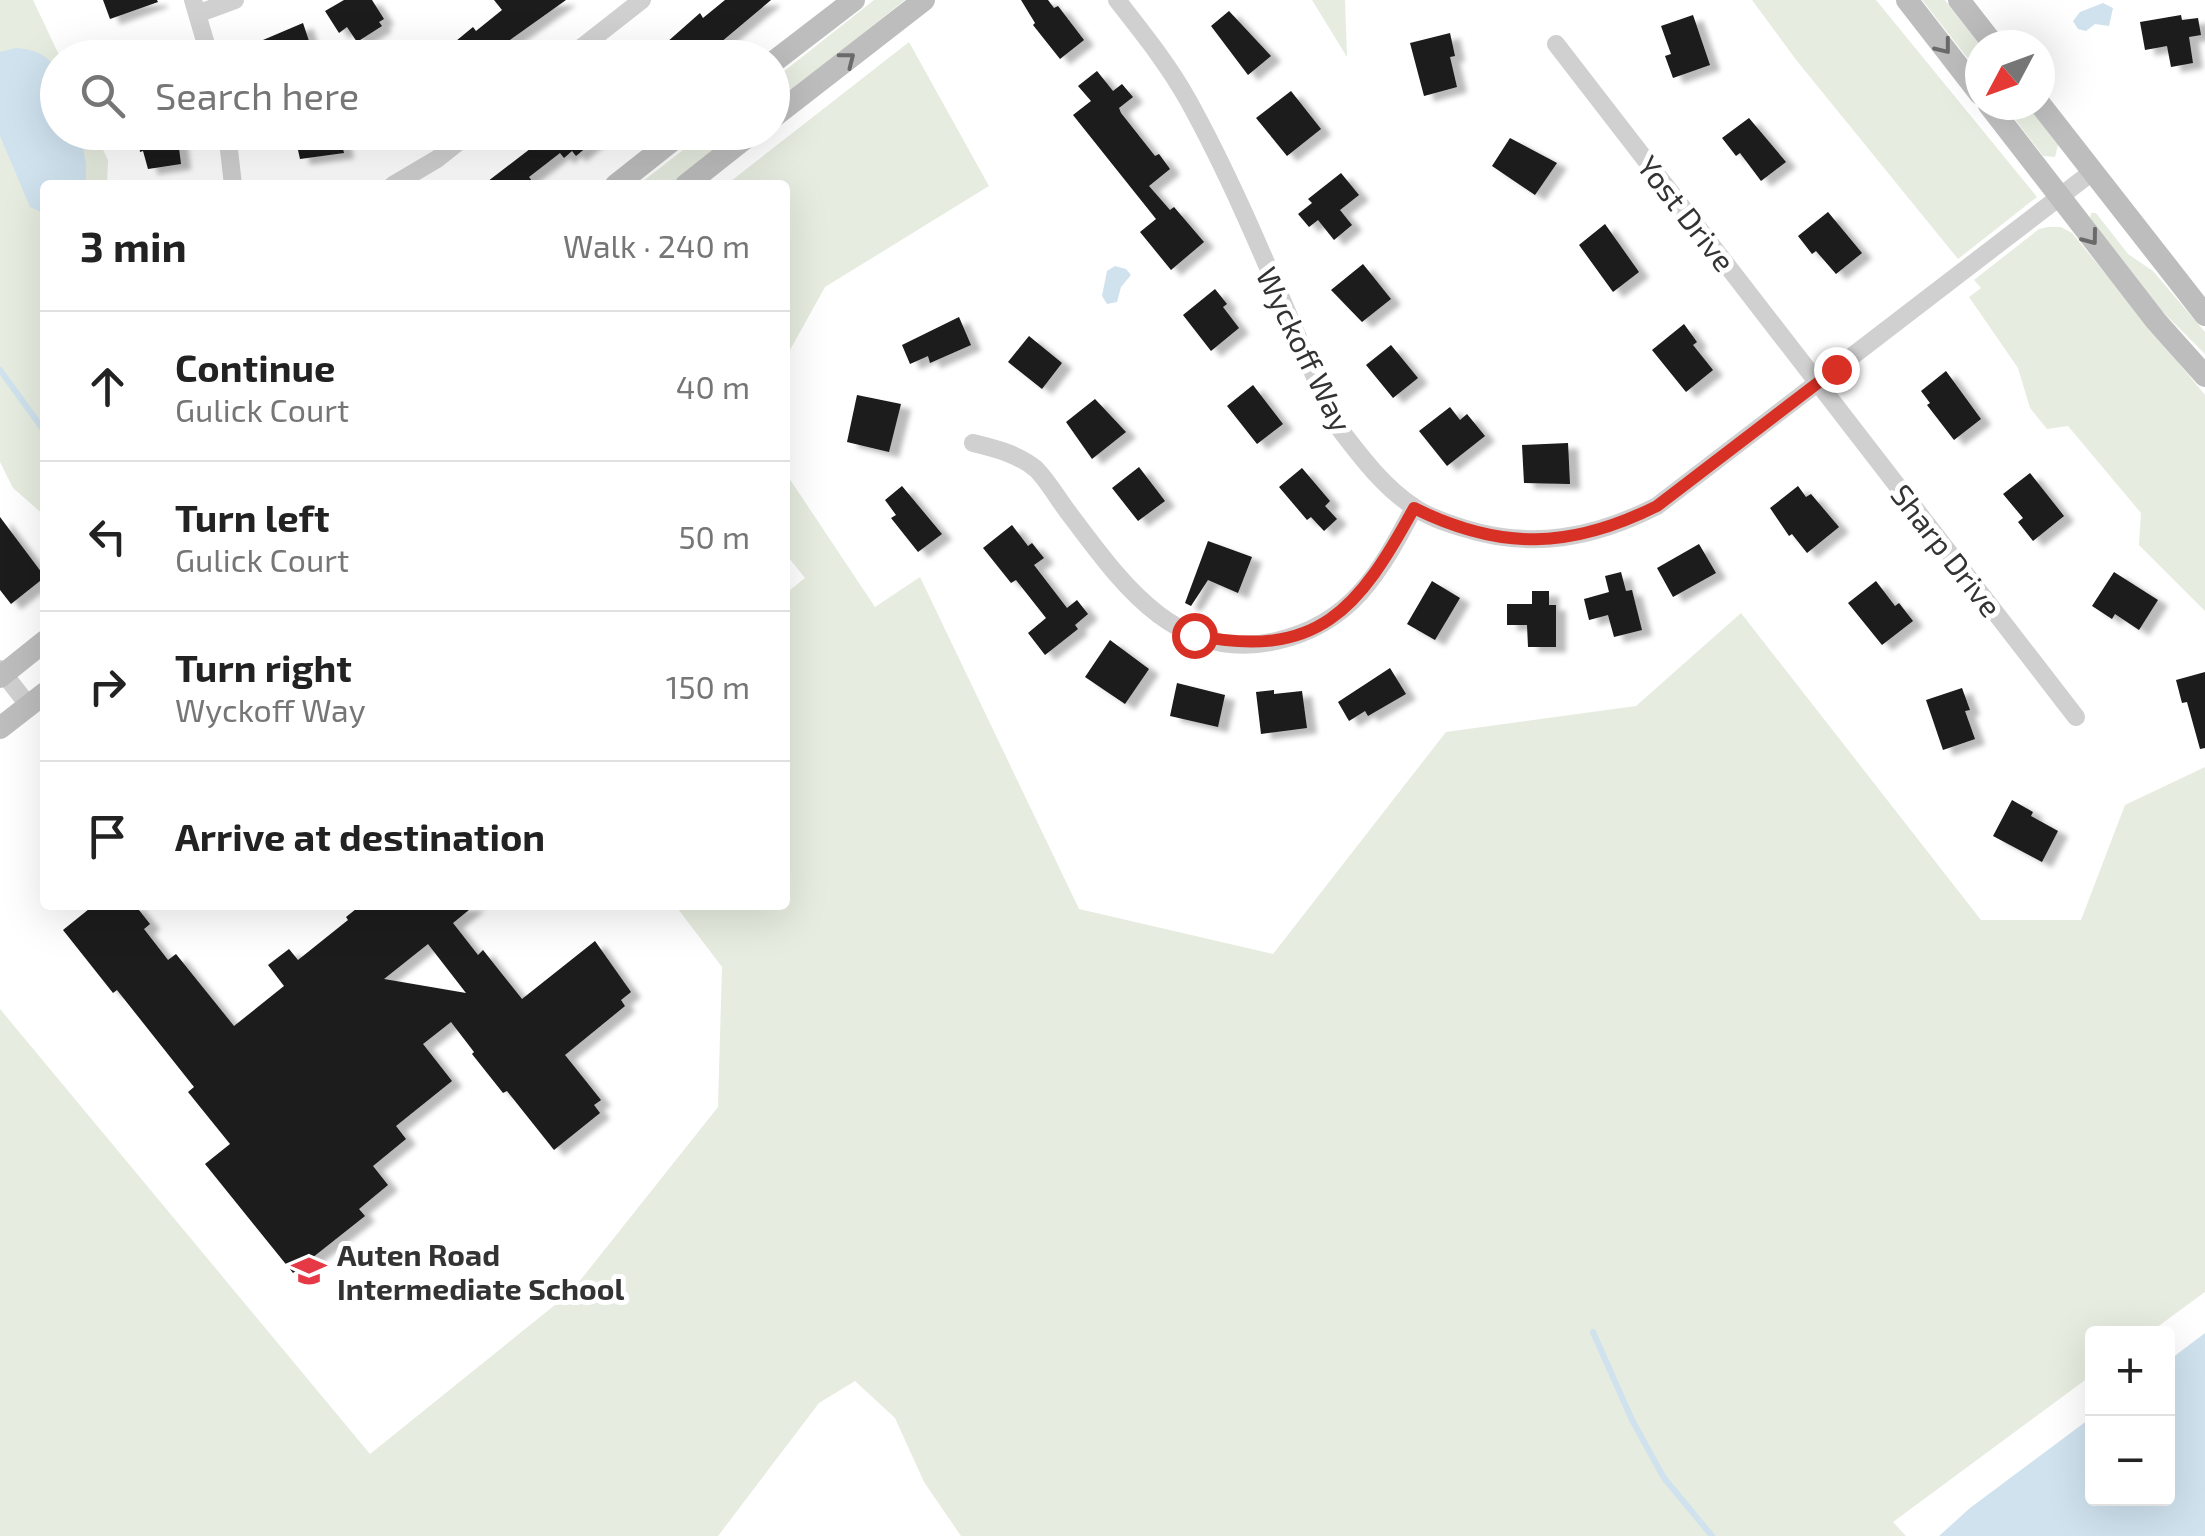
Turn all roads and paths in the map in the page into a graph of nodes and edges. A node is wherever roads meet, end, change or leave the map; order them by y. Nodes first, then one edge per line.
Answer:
1 (235, 0) edge
2 (642, 0) edge
3 (854, 0) edge
4 (924, 0) edge
5 (1116, 0) edge
6 (1908, 0) edge
7 (1959, 0) edge
8 (195, 7) edge
9 (1982, 30) edge
10 (205, 40) edge
11 (591, 40) edge
12 (1556, 44) dead end
13 (790, 49) edge
14 (1965, 74) edge
15 (790, 104) edge
16 (2001, 120) edge
17 (2052, 120) edge
18 (229, 150) edge
19 (449, 150) edge
20 (660, 150) edge
21 (731, 150) edge
22 (2092, 172) junction
23 (232, 180) edge
24 (401, 180) edge
25 (622, 180) edge
26 (692, 180) edge
27 (2060, 197) junction
28 (2205, 315) edge
29 (2205, 376) edge
30 (1818, 382) junction
31 (972, 443) dead end
32 (1414, 508) junction
33 (40, 644) edge
34 (1, 673) edge
35 (37, 699) edge
36 (2076, 717) dead end
37 (0, 728) edge

1 - 8 street
2 - 11 street
3 - 13 street
15 -> 4 street
5 - 32 street, Wyckoff Way
6 -> 14 street
7 - 9 street
8 - 10 street
12 - 30 street, Yost Drive
16 - 27 street
17 - 22 street
18 - 23 street
19 - 24 street
20 - 25 street
21 - 26 street
22 - 27 street, Wyckoff Way
22 - 28 street
27 -> 29 street
27 - 30 street, Wyckoff Way
30 - 32 street, Wyckoff Way
30 - 36 street, Sharp Drive
31 - 32 street
33 - 34 street
34 - 35 street
35 - 37 street

